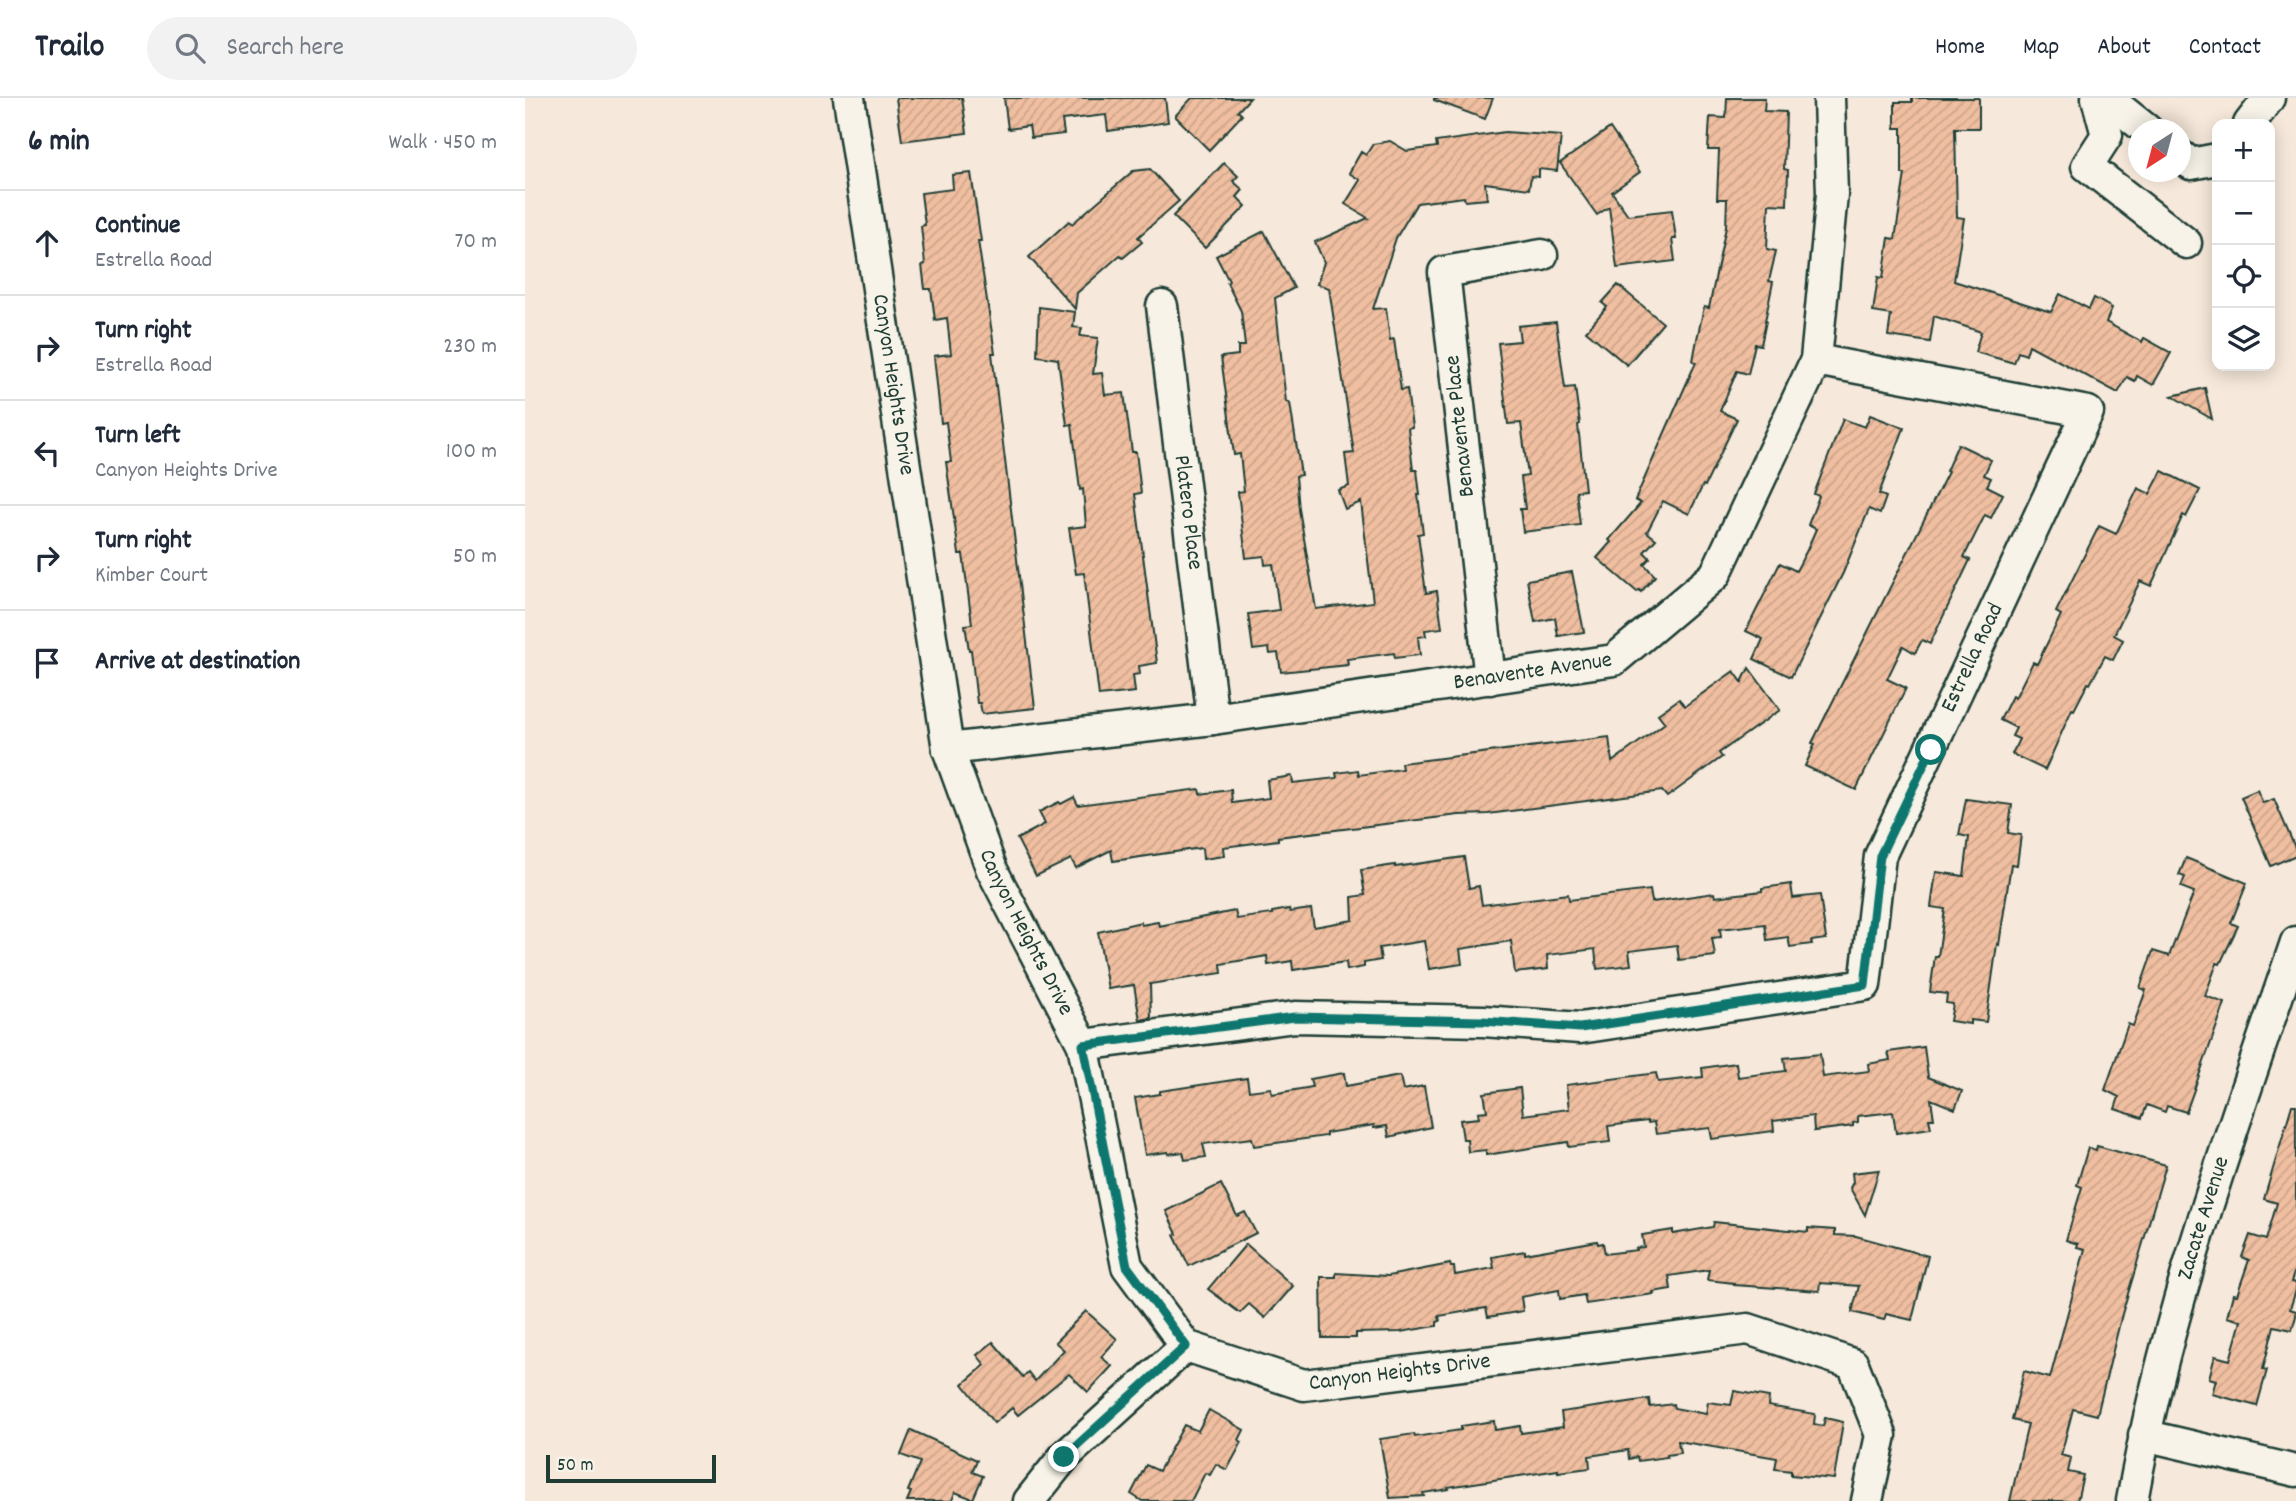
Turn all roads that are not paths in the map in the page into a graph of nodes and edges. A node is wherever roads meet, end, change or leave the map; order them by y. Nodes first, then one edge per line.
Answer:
1 (849, 98) edge
2 (1829, 98) edge
3 (2097, 98) edge
4 (2107, 98) edge
5 (2269, 98) edge
6 (2133, 119) edge
7 (2253, 119) edge
8 (2212, 160) edge
9 (2191, 163) edge
10 (2186, 243) dead end
11 (1542, 255) dead end
12 (1162, 306) dead end
13 (1817, 360) junction
14 (1490, 679) junction
15 (1213, 719) junction
16 (949, 750) junction
17 (2296, 942) edge
18 (1083, 1045) junction
19 (1186, 1346) junction
20 (2144, 1435) junction
21 (2296, 1471) edge
22 (1029, 1501) edge
23 (1867, 1501) edge
24 (2132, 1501) edge

1 - 16 street, Canyon Heights Drive
2 - 13 street, Benavente Avenue
3 - 10 street
4 - 6 street
5 - 7 street
8 - 9 street
11 - 14 street, Benavente Place
12 - 15 street, Platero Place
13 - 14 street, Benavente Avenue
13 - 18 street, Estrella Road
14 - 15 street, Benavente Avenue
15 - 16 street, Benavente Avenue
16 - 18 street, Canyon Heights Drive
17 - 20 street, Zacate Avenue
18 - 19 street, Canyon Heights Drive
19 - 22 street
19 - 23 street, Canyon Heights Drive
20 - 21 street
20 - 24 street, Zacate Avenue

